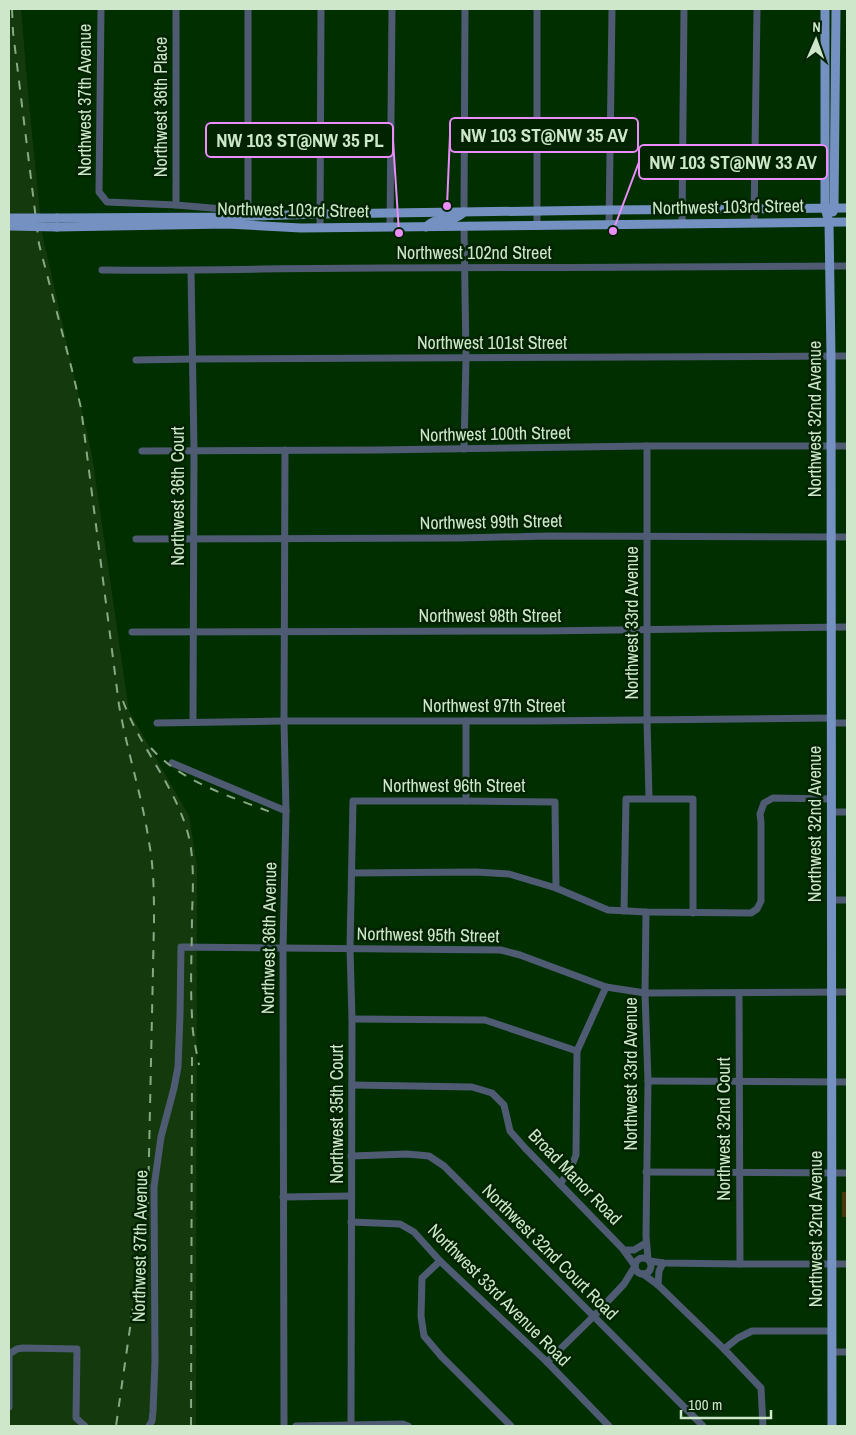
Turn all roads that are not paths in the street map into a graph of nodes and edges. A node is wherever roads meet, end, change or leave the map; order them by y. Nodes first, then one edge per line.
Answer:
1 (101, 9) edge
2 (176, 9) edge
3 (248, 9) edge
4 (321, 9) edge
5 (392, 9) edge
6 (465, 9) edge
7 (537, 9) edge
8 (612, 9) edge
9 (684, 9) edge
10 (757, 9) edge
11 (825, 9) edge
12 (836, 9) edge
13 (99, 192) joint
14 (176, 205) junction
15 (830, 208) junction
16 (847, 208) edge
17 (682, 209) junction
18 (754, 209) junction
19 (248, 210) junction
20 (608, 210) junction
21 (501, 211) junction
22 (537, 211) junction
23 (464, 212) junction
24 (390, 213) junction
25 (320, 214) junction
26 (285, 215) junction
27 (9, 218) edge
28 (829, 222) junction
29 (847, 222) edge
30 (57, 223) junction
31 (754, 223) junction
32 (682, 224) junction
33 (609, 225) junction
34 (9, 226) edge
35 (464, 226) junction
36 (537, 226) junction
37 (390, 227) junction
38 (426, 227) junction
39 (320, 228) junction
40 (847, 266) edge
41 (829, 267) junction
42 (464, 268) junction
43 (102, 270) dead end
44 (191, 271) junction
45 (831, 356) junction
46 (847, 356) edge
47 (466, 358) junction
48 (193, 359) junction
49 (136, 360) dead end
50 (646, 446) junction
51 (831, 446) junction
52 (847, 446) edge
53 (464, 449) junction
54 (194, 450) junction
55 (285, 450) junction
56 (142, 451) dead end
57 (646, 537) junction
58 (831, 537) junction
59 (847, 537) edge
60 (136, 539) dead end
61 (193, 539) junction
62 (284, 539) junction
63 (831, 627) junction
64 (847, 627) edge
65 (647, 629) junction
66 (132, 632) dead end
67 (194, 632) junction
68 (285, 632) junction
69 (647, 720) junction
70 (284, 721) junction
71 (466, 721) junction
72 (832, 721) junction
73 (157, 722) dead end
74 (193, 722) junction
75 (847, 723) edge
76 (172, 763) dead end
77 (649, 798) junction
78 (832, 799) junction
79 (353, 801) joint
80 (466, 801) junction
81 (286, 811) junction
82 (832, 812) junction
83 (847, 812) edge
84 (352, 873) junction
85 (556, 888) junction
86 (832, 900) junction
87 (847, 900) edge
88 (624, 911) junction
89 (646, 912) junction
90 (693, 913) junction
91 (181, 947) joint
92 (350, 948) junction
93 (284, 949) junction
94 (606, 987) junction
95 (832, 992) junction
96 (847, 992) edge
97 (645, 993) junction
98 (739, 993) junction
99 (352, 1019) junction
100 (578, 1051) junction
101 (648, 1081) junction
102 (739, 1082) junction
103 (832, 1082) junction
104 (847, 1082) edge
105 (352, 1085) junction
106 (351, 1156) junction
107 (646, 1172) junction
108 (832, 1172) junction
109 (847, 1172) edge
110 (740, 1173) junction
111 (560, 1184) junction
112 (351, 1196) junction
113 (283, 1197) junction
114 (351, 1222) junction
115 (646, 1236) junction
116 (644, 1244) junction
117 (624, 1249) junction
118 (440, 1261) junction
119 (647, 1262) junction
120 (663, 1263) junction
121 (740, 1264) junction
122 (832, 1264) junction
123 (847, 1264) edge
124 (635, 1266) junction
125 (642, 1274) junction
126 (624, 1284) junction
127 (658, 1285) junction
128 (594, 1316) junction
129 (832, 1331) junction
130 (724, 1349) junction
131 (832, 1352) junction
132 (847, 1352) edge
133 (547, 1362) junction
134 (9, 1407) edge
135 (351, 1425) edge
136 (85, 1426) edge
137 (149, 1426) edge
138 (284, 1426) edge
139 (296, 1426) edge
140 (408, 1426) edge
141 (511, 1426) edge
142 (609, 1426) edge
143 (703, 1426) edge
144 (763, 1426) edge
145 (832, 1426) edge

1 - 13 street, Northwest 37th Avenue
2 - 14 street, Northwest 36th Place
3 - 19 street
4 - 25 street
5 - 24 street
6 - 23 street
7 - 22 street
8 - 20 street
9 - 17 street
10 - 18 street
11 - 15 main road, Northwest 32nd Avenue
12 - 15 main road, Northwest 32nd Avenue
13 - 14 street, Northwest 103rd Street
14 - 19 street, Northwest 103rd Street
15 - 16 main road, Northwest 103rd Street
15 - 18 main road, Northwest 103rd Street
15 - 28 main road, Northwest 32nd Avenue
17 - 18 main road, Northwest 103rd Street
17 - 20 main road, Northwest 103rd Street
17 - 32 street
18 - 31 street
19 - 26 street, Northwest 103rd Street
20 - 22 main road, Northwest 103rd Street
20 - 33 street
21 - 22 main road, Northwest 103rd Street
21 - 23 main road, Northwest 103rd Street
21 - 35 main road
22 - 36 street
23 - 24 main road, Northwest 103rd Street
23 - 38 main road
24 - 25 main road, Northwest 103rd Street
24 - 37 street
25 - 26 main road, Northwest 103rd Street
25 - 39 street
26 - 30 main road, Northwest 103rd Street
27 - 30 main road, Northwest 103rd Street, bridge
28 - 29 main road, Northwest 103rd Street
28 - 31 main road, Northwest 103rd Street
28 - 41 main road, Northwest 32nd Avenue
30 - 34 main road, Northwest 103rd Street, bridge
30 - 39 main road, Northwest 103rd Street
31 - 32 main road, Northwest 103rd Street
32 - 33 main road, Northwest 103rd Street
33 - 36 main road, Northwest 103rd Street
35 - 36 main road, Northwest 103rd Street
35 - 38 main road, Northwest 103rd Street
35 - 42 street
37 - 38 main road, Northwest 103rd Street
37 - 39 main road, Northwest 103rd Street
40 - 41 street, Northwest 102nd Street
41 - 42 street, Northwest 102nd Street
41 - 45 main road, Northwest 32nd Avenue
42 - 44 street, Northwest 102nd Street
42 - 47 street
43 - 44 street, Northwest 102nd Street
44 - 48 street, Northwest 36th Court
45 - 46 street, Northwest 101st Street
45 - 47 street, Northwest 101st Street
45 - 51 main road, Northwest 32nd Avenue
47 - 48 street, Northwest 101st Street
47 - 53 street
48 - 49 street, Northwest 101st Street
48 - 54 street, Northwest 36th Court
50 - 51 street, Northwest 100th Street
50 - 53 street, Northwest 100th Street
50 - 57 street, Northwest 33rd Avenue
51 - 52 street, Northwest 100th Street
51 - 58 main road, Northwest 32nd Avenue
53 - 55 street, Northwest 100th Street
54 - 55 street, Northwest 100th Street
54 - 56 street, Northwest 100th Street
54 - 61 street, Northwest 36th Court
55 - 62 street, Northwest 36th Avenue
57 - 58 street, Northwest 99th Street
57 - 62 street, Northwest 99th Street
57 - 65 street, Northwest 33rd Avenue
58 - 59 street, Northwest 99th Street
58 - 63 main road, Northwest 32nd Avenue
60 - 61 street, Northwest 99th Street
61 - 62 street, Northwest 99th Street
61 - 67 street, Northwest 36th Court
62 - 68 street, Northwest 36th Avenue
63 - 64 street, Northwest 98th Street
63 - 65 street, Northwest 98th Street
63 - 72 main road, Northwest 32nd Avenue
65 - 68 street, Northwest 98th Street
65 - 69 street, Northwest 33rd Avenue
66 - 67 street, Northwest 98th Street
67 - 68 street, Northwest 98th Street
67 - 74 street, Northwest 36th Court
68 - 70 street, Northwest 36th Avenue
69 - 71 street, Northwest 97th Street
69 - 72 street, Northwest 97th Street
69 - 77 street, Northwest 33rd Avenue
70 - 71 street, Northwest 97th Street
70 - 74 street, Northwest 97th Street
70 - 81 street, Northwest 36th Avenue
71 - 80 street
72 - 75 street, Northwest 97th Street
72 - 78 main road, Northwest 32nd Avenue
73 - 74 street, Northwest 97th Street
76 - 81 street
77 - 88 street
77 - 90 street
78 - 82 main road, Northwest 32nd Avenue
78 - 90 street
79 - 80 street, Northwest 96th Street
79 - 84 street, Northwest 35th Court
80 - 85 street, Northwest 96th Street
81 - 93 street, Northwest 36th Avenue
82 - 83 street
82 - 86 main road, Northwest 32nd Avenue
84 - 85 street
84 - 92 street, Northwest 35th Court
85 - 88 street
86 - 87 street
86 - 95 main road, Northwest 32nd Avenue
88 - 89 street
89 - 90 street
89 - 97 street, Northwest 33rd Avenue
91 - 93 street, Northwest 95th Street
91 - 137 street, Northwest 37th Avenue
92 - 93 street, Northwest 95th Street
92 - 94 street, Northwest 95th Street
92 - 99 street, Northwest 35th Court
93 - 113 street, Northwest 36th Avenue
94 - 97 street, Northwest 95th Street
94 - 100 street
95 - 96 street, Northwest 95th Street
95 - 98 street, Northwest 95th Street
95 - 103 main road, Northwest 32nd Avenue
97 - 98 street, Northwest 95th Street
97 - 101 street, Northwest 33rd Avenue
98 - 102 street, Northwest 32nd Court
99 - 100 street
99 - 105 street, Northwest 35th Court
100 - 111 street
101 - 102 street
101 - 107 street, Northwest 33rd Avenue
102 - 103 street
102 - 110 street, Northwest 32nd Court
103 - 104 street
103 - 108 main road, Northwest 32nd Avenue
105 - 106 street, Northwest 35th Court
105 - 111 street, Broad Manor Road
106 - 112 street, Northwest 35th Court
106 - 128 street, Northwest 32nd Court Road
107 - 110 street
107 - 115 street, Northwest 33rd Avenue
108 - 109 street
108 - 110 street
108 - 122 main road, Northwest 32nd Avenue
110 - 121 street, Northwest 32nd Court
111 - 117 street, Broad Manor Road
112 - 113 street
112 - 114 street, Northwest 35th Court
113 - 138 street, Northwest 36th Avenue
114 - 118 street, Northwest 33rd Avenue Road
114 - 135 street, Northwest 35th Court
115 - 116 street, Northwest 33rd Avenue
115 - 119 street, Northwest 33rd Avenue
116 - 117 street, Broad Manor Road
116 - 119 street, Northwest 33rd Avenue
117 - 119 street, Broad Manor Road
117 - 124 street, Broad Manor Road
118 - 133 street, Northwest 33rd Avenue Road
118 - 141 street
119 - 120 street
119 - 124 street
119 - 125 street
119 - 127 street
120 - 121 street
120 - 127 street
121 - 122 street
122 - 123 street
122 - 129 main road, Northwest 32nd Avenue
124 - 125 street, Broad Manor Road
124 - 126 street
125 - 126 street
125 - 127 street
126 - 128 street
127 - 130 street
128 - 133 street
128 - 143 street, Northwest 32nd Court Road
129 - 130 street
129 - 131 main road, Northwest 32nd Avenue
130 - 144 street
131 - 132 street
131 - 145 main road, Northwest 32nd Avenue
133 - 142 street, Northwest 33rd Avenue Road
134 - 136 street
135 - 139 street
135 - 140 street

